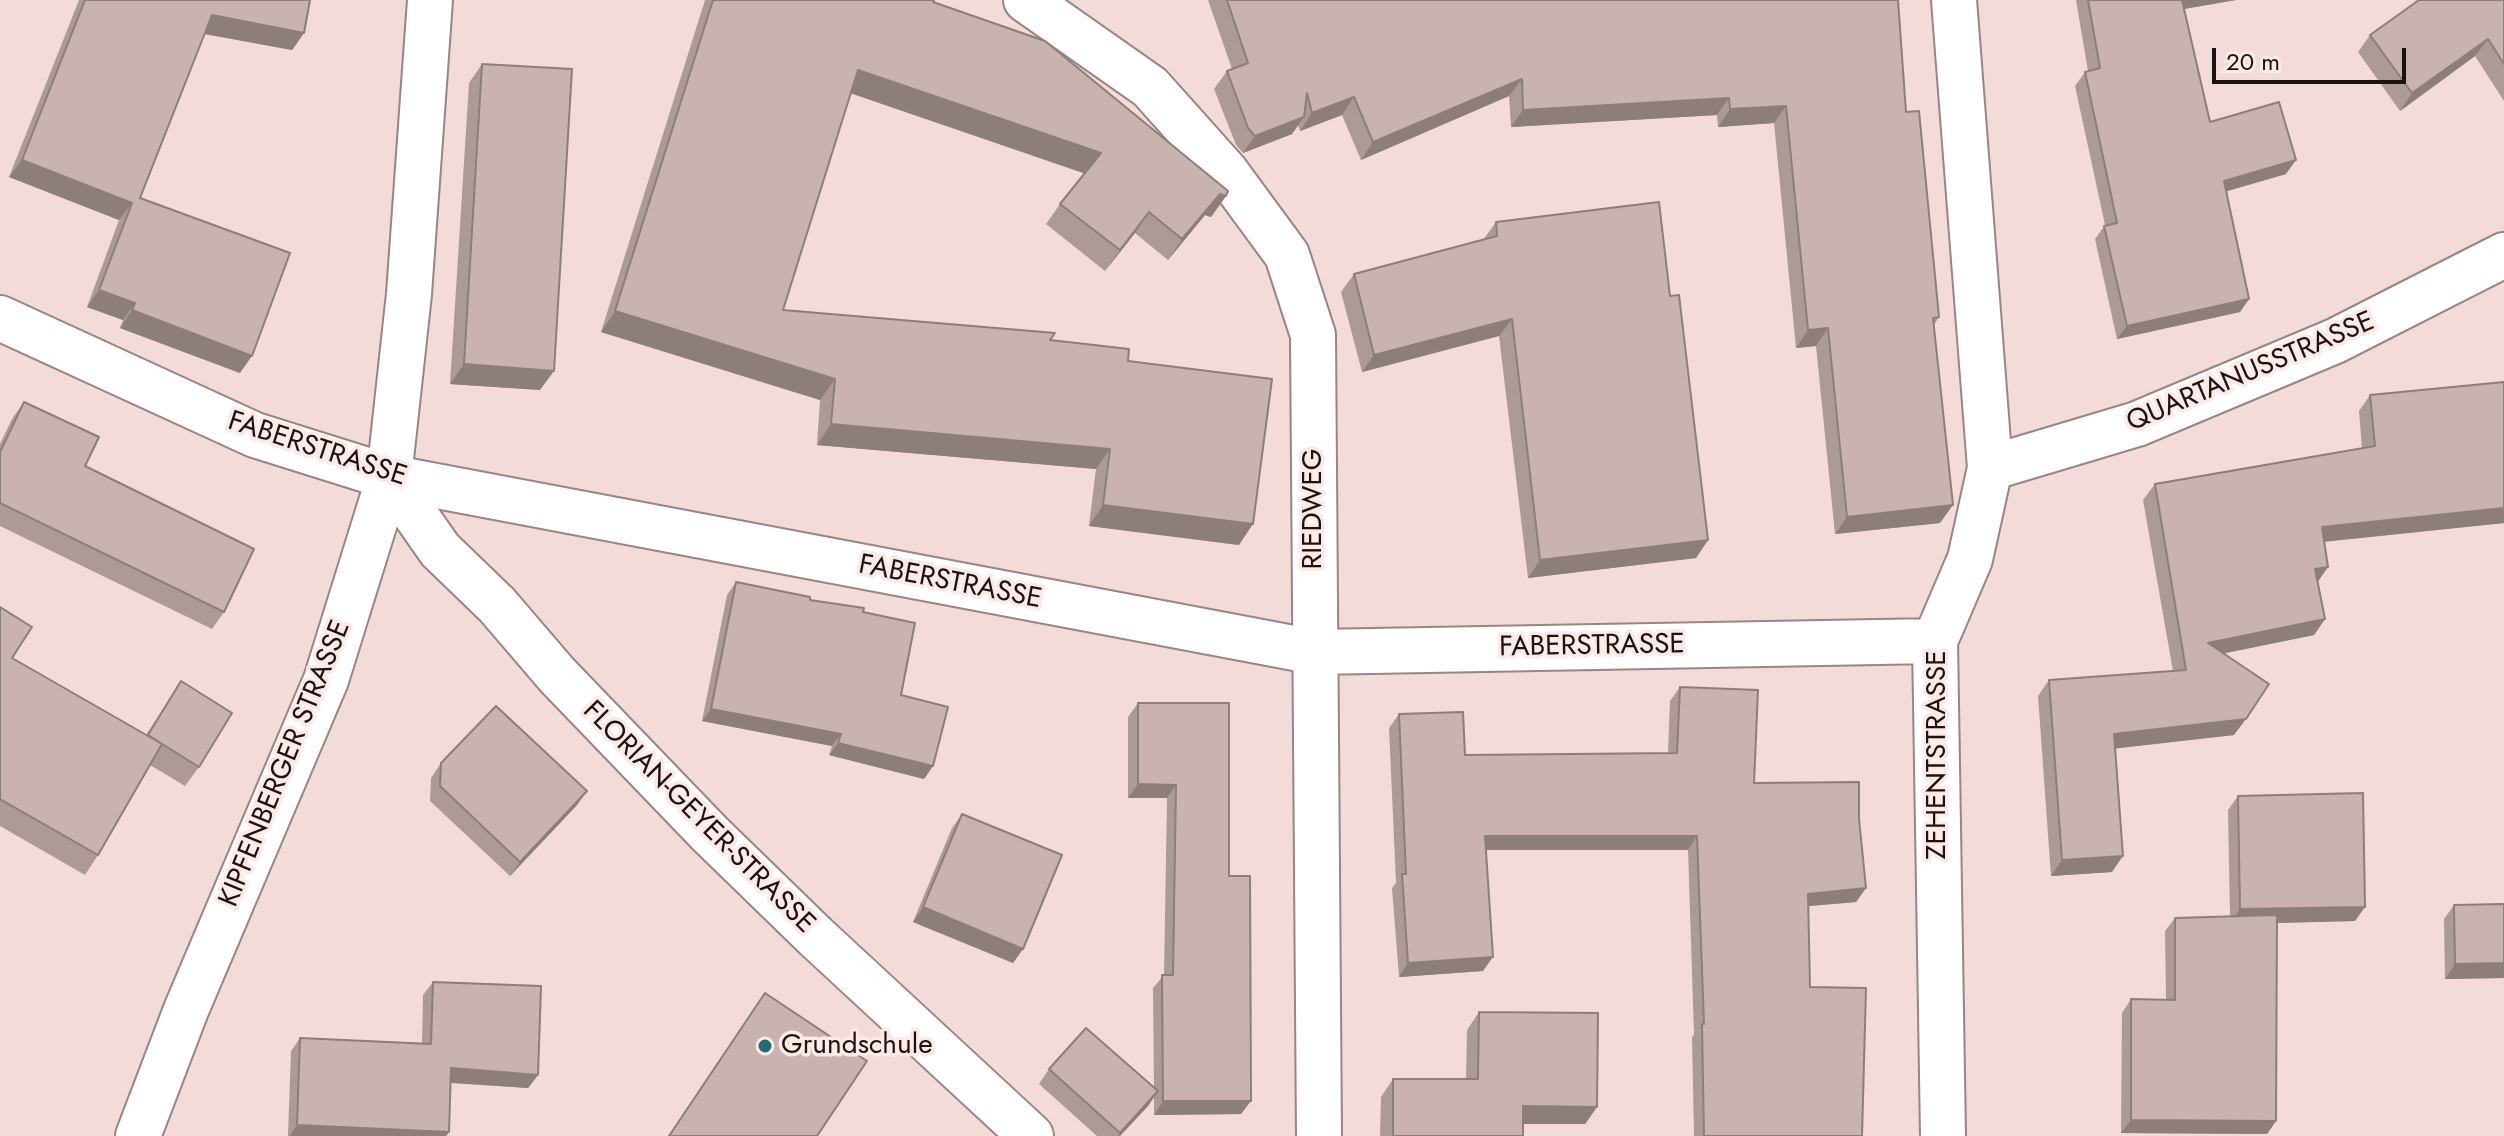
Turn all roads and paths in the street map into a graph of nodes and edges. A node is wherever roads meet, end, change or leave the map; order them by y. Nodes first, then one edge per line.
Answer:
1 (430, 0) edge
2 (1026, 0) edge
3 (1954, 0) edge
4 (2504, 255) edge
5 (0, 318) edge
6 (1990, 468) junction
7 (389, 477) junction
8 (1935, 641) junction
9 (1315, 652) junction
10 (138, 1136) edge
11 (1031, 1136) edge
12 (1319, 1136) edge
13 (1943, 1136) edge

1 - 7 street, KIPFENBERGER STRASSE
2 - 9 street, RIEDWEG
3 - 6 street, ZEHENTSTRASSE
4 - 6 street, QUARTANUSSTRASSE
5 - 7 street, FABERSTRASSE
6 - 8 street, ZEHENTSTRASSE
7 - 9 street, FABERSTRASSE
7 - 10 street, KIPFENBERGER STRASSE
7 - 11 street, FLORIAN-GEYER-STRASSE
8 - 9 street, FABERSTRASSE
8 - 13 street, ZEHENTSTRASSE
9 - 12 street, RIEDWEG

